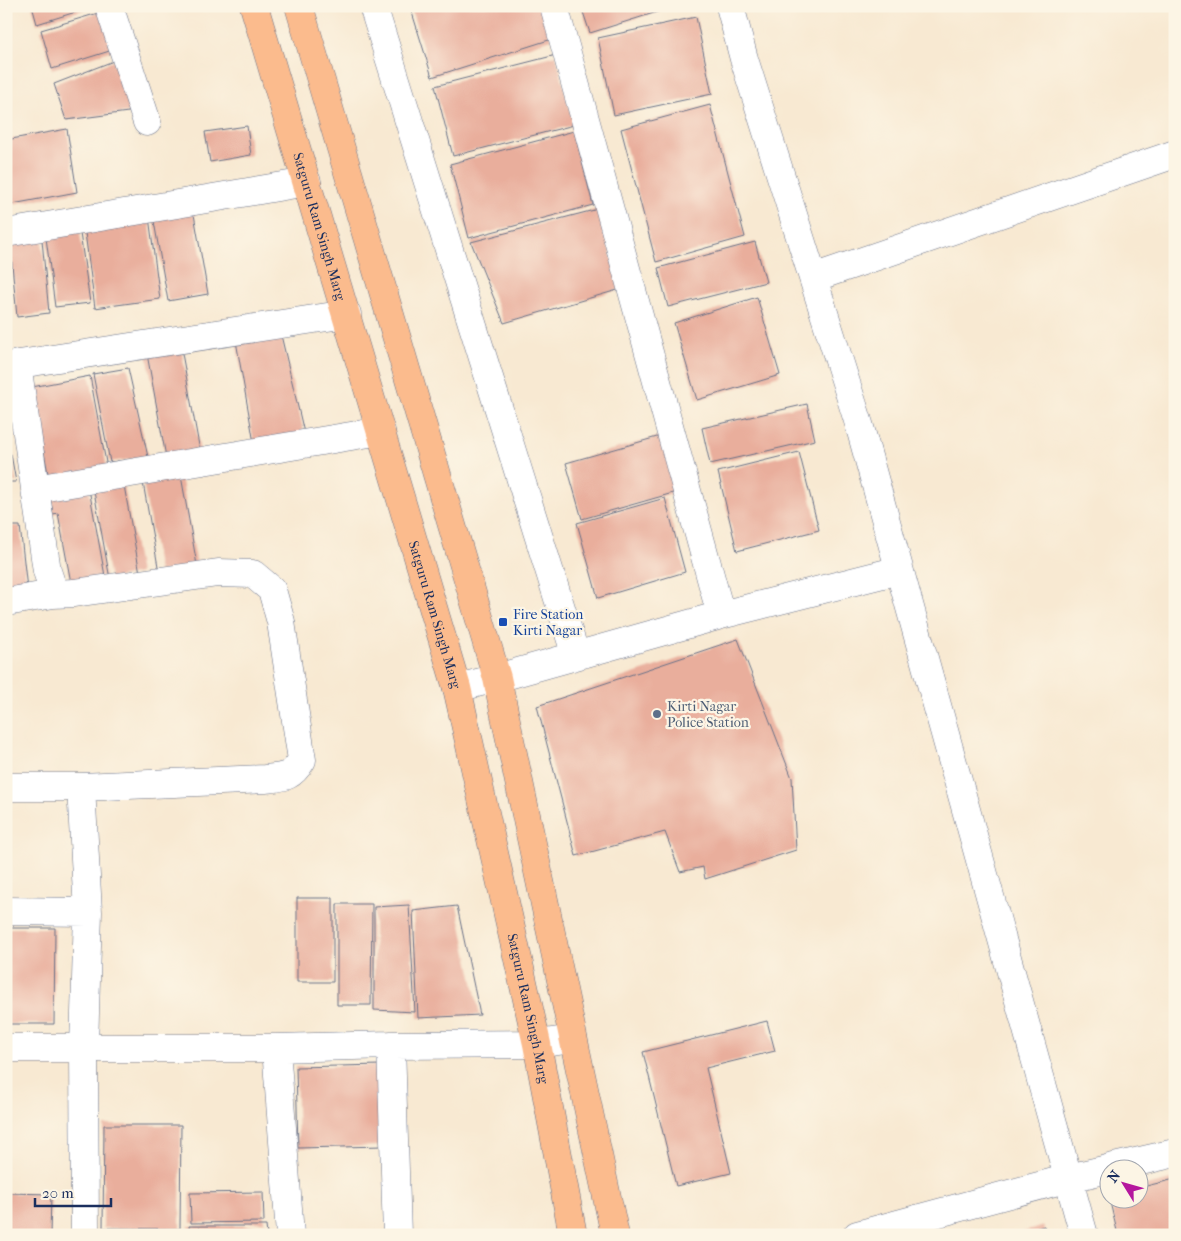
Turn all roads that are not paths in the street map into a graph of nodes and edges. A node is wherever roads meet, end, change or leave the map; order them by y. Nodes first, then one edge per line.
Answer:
1 (109, 6) edge
2 (254, 6) edge
3 (299, 6) edge
4 (374, 6) edge
5 (554, 6) edge
6 (730, 6) edge
7 (147, 122) dead end
8 (1175, 154) edge
9 (307, 182) junction
10 (6, 233) edge
11 (813, 278) junction
12 (347, 314) junction
13 (12, 365) edge
14 (381, 431) junction
15 (35, 489) junction
16 (899, 570) junction
17 (53, 594) junction
18 (6, 602) edge
19 (721, 615) junction
20 (576, 656) junction
21 (497, 678) junction
22 (457, 688) junction
23 (6, 787) edge
24 (80, 788) junction
25 (6, 911) edge
26 (88, 912) junction
27 (574, 1039) junction
28 (537, 1044) junction
29 (391, 1045) junction
30 (84, 1047) junction
31 (6, 1048) edge
32 (276, 1048) junction
33 (1175, 1153) edge
34 (1148, 1160) edge
35 (1098, 1171) edge
36 (1069, 1178) junction
37 (85, 1235) edge
38 (290, 1235) edge
39 (397, 1235) edge
40 (573, 1235) edge
41 (615, 1235) edge
42 (857, 1235) edge
43 (1084, 1235) edge

1 - 7 street
2 - 9 main road, Satguru Ram Singh Marg
3 - 21 main road
4 - 20 street
5 - 19 street
6 - 11 street
8 - 11 street
9 - 10 street
9 - 12 main road, Satguru Ram Singh Marg
11 - 16 street
12 - 13 street
12 - 14 main road, Satguru Ram Singh Marg
13 - 15 street
14 - 15 street
14 - 22 main road, Satguru Ram Singh Marg
15 - 17 street
16 - 19 street
16 - 36 street
17 - 18 street
17 - 24 street
19 - 20 street
20 - 21 street
21 - 22 street
21 - 27 main road
22 - 28 main road, Satguru Ram Singh Marg
23 - 24 street
24 - 26 street
25 - 26 street
26 - 30 street
27 - 28 street
27 - 41 main road
28 - 29 street
28 - 40 main road, Satguru Ram Singh Marg
29 - 32 street
29 - 39 street
30 - 31 street
30 - 32 street
30 - 37 street
32 - 38 street
33 - 34 street
35 - 36 street
36 - 42 street
36 - 43 street

